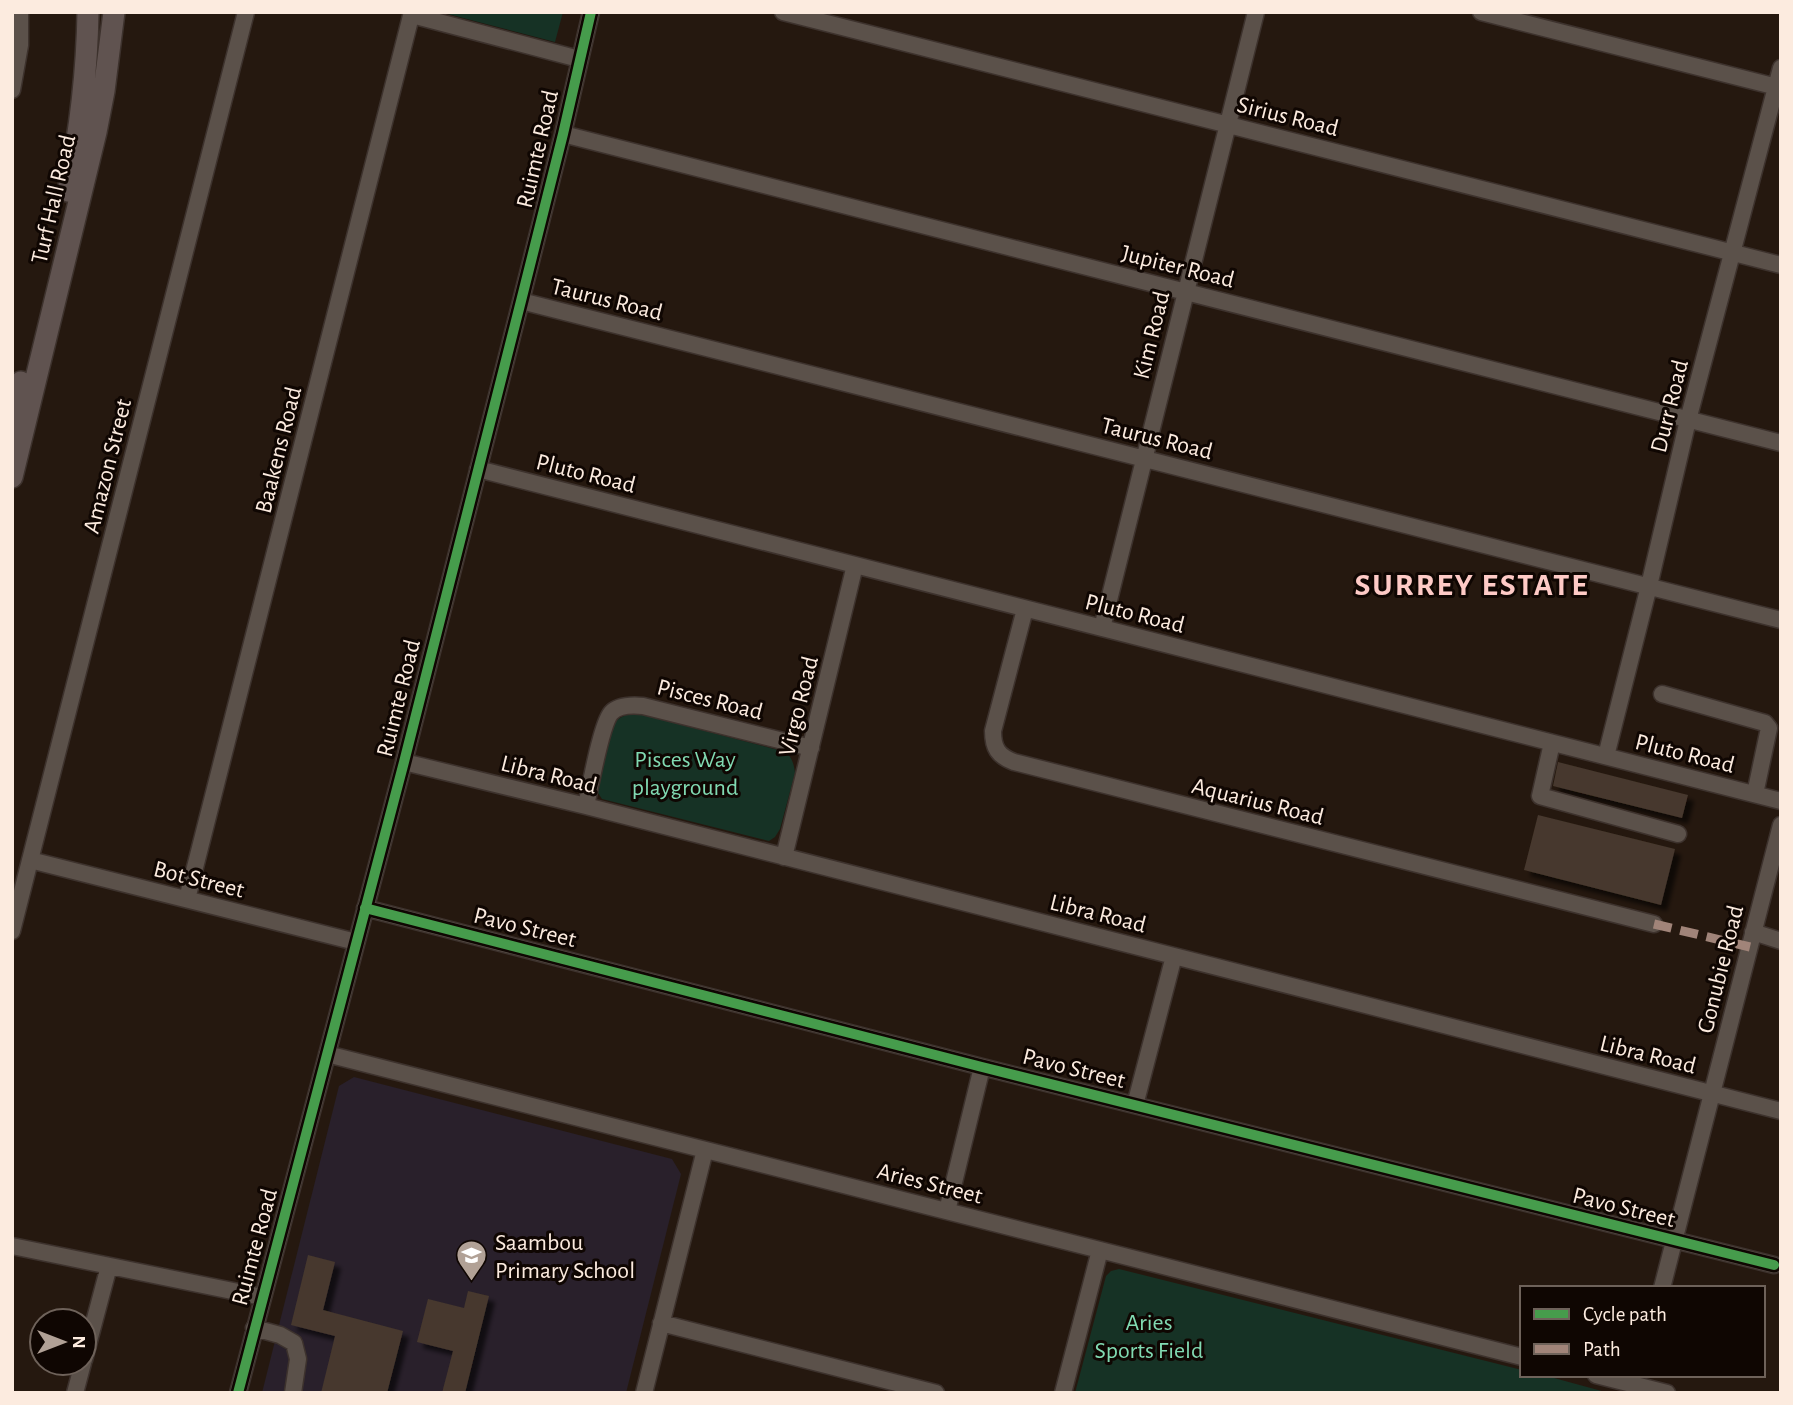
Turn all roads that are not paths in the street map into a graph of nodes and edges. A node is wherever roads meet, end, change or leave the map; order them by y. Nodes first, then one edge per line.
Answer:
1 (20, 12) edge
2 (88, 12) edge
3 (114, 12) edge
4 (246, 12) edge
5 (591, 12) edge
6 (783, 12) edge
7 (1256, 12) edge
8 (1481, 12) edge
9 (412, 14) edge
10 (579, 59) junction
11 (1781, 68) edge
12 (1778, 87) edge
13 (12, 90) edge
14 (1227, 124) junction
15 (563, 134) junction
16 (1733, 253) junction
17 (1781, 265) edge
18 (1186, 292) junction
19 (521, 301) junction
20 (12, 414) edge
21 (1689, 420) junction
22 (1781, 443) edge
23 (1144, 458) junction
24 (478, 469) junction
25 (12, 477) edge
26 (855, 565) junction
27 (1649, 586) junction
28 (1025, 609) junction
29 (1781, 620) edge
30 (1102, 628) junction
31 (1662, 694) dead end
32 (1552, 743) junction
33 (811, 748) junction
34 (1606, 756) junction
35 (404, 762) junction
36 (1755, 794) junction
37 (1781, 801) edge
38 (586, 806) junction
39 (1781, 825) edge
40 (1678, 834) dead end
41 (785, 857) junction
42 (30, 860) junction
43 (187, 899) junction
44 (365, 908) junction
45 (1654, 924) dead end
46 (12, 931) edge
47 (1753, 933) junction
48 (1781, 941) edge
49 (356, 942) junction
50 (1174, 956) junction
51 (327, 1054) junction
52 (982, 1067) junction
53 (1711, 1094) junction
54 (1135, 1105) junction
55 (1781, 1111) edge
56 (705, 1150) junction
57 (947, 1211) junction
58 (1673, 1241) junction
59 (12, 1246) edge
60 (1100, 1250) junction
61 (1774, 1265) dead end
62 (108, 1266) junction
63 (1662, 1286) edge
64 (262, 1297) junction
65 (98, 1307) edge
66 (661, 1323) junction
67 (254, 1328) junction
68 (1520, 1356) edge
69 (1605, 1377) edge
70 (1639, 1385) edge
71 (238, 1393) edge
72 (293, 1393) edge
73 (644, 1393) edge
74 (936, 1393) edge
75 (1063, 1393) edge
76 (1667, 1393) edge

1 - 13 street
2 - 20 main road, Turf Hall Road
3 - 25 main road, Turf Hall Road
4 - 42 street, Amazon Street
5 - 10 street, Ruimte Road
6 - 14 street, Sirius Road
7 - 14 street, Kim Road
8 - 12 street
9 - 10 street
9 - 43 street, Baakens Road
10 - 15 street, Ruimte Road
11 - 12 street, Durr Road
12 - 16 street, Durr Road
14 - 16 street, Sirius Road
14 - 18 street, Kim Road
15 - 18 street, Jupiter Road
15 - 19 street, Ruimte Road
16 - 17 street, Sirius Road
16 - 21 street, Durr Road
18 - 21 street, Jupiter Road
18 - 23 street, Kim Road
19 - 23 street, Taurus Road
19 - 24 street, Ruimte Road
21 - 22 street, Jupiter Road
21 - 27 street, Durr Road
23 - 27 street, Taurus Road
23 - 30 street, Kim Road
24 - 26 street, Pluto Road
24 - 35 street, Ruimte Road
26 - 28 street, Pluto Road
26 - 33 street, Virgo Road
27 - 29 street, Taurus Road
27 - 34 street, Durr Road
28 - 30 street, Pluto Road
28 - 45 street, Aquarius Road
30 - 32 street, Pluto Road
31 - 36 street
32 - 34 street, Pluto Road
32 - 40 street
33 - 38 street, Pisces Road
33 - 41 street, Virgo Road
34 - 36 street, Pluto Road
35 - 38 street, Libra Road
35 - 44 street, Ruimte Road
36 - 37 street, Pluto Road
38 - 41 street, Libra Road
39 - 47 street, Gonubie Road
41 - 50 street, Libra Road
42 - 43 street, Bot Street
42 - 46 street, Amazon Street
43 - 49 street, Bot Street
44 - 49 street, Ruimte Road
44 - 52 street, Pavo Street
47 - 48 street
47 - 53 street, Gonubie Road
49 - 51 street, Ruimte Road
50 - 53 street, Libra Road
50 - 54 street
51 - 56 street, Aries Street
51 - 64 street, Ruimte Road
52 - 54 street, Pavo Street
52 - 57 street
53 - 55 street, Libra Road
53 - 58 street, Gonubie Road
54 - 58 street, Pavo Street
56 - 57 street, Aries Street
56 - 66 street
57 - 60 street, Aries Street
58 - 61 street, Pavo Street
58 - 63 street, Gonubie Road
59 - 62 street
60 - 68 street, Aries Street
60 - 75 street
62 - 64 street
62 - 65 street
64 - 67 street, Ruimte Road
66 - 73 street
66 - 74 street
67 - 71 street, Ruimte Road
67 - 72 street
69 - 70 street
70 - 76 street

